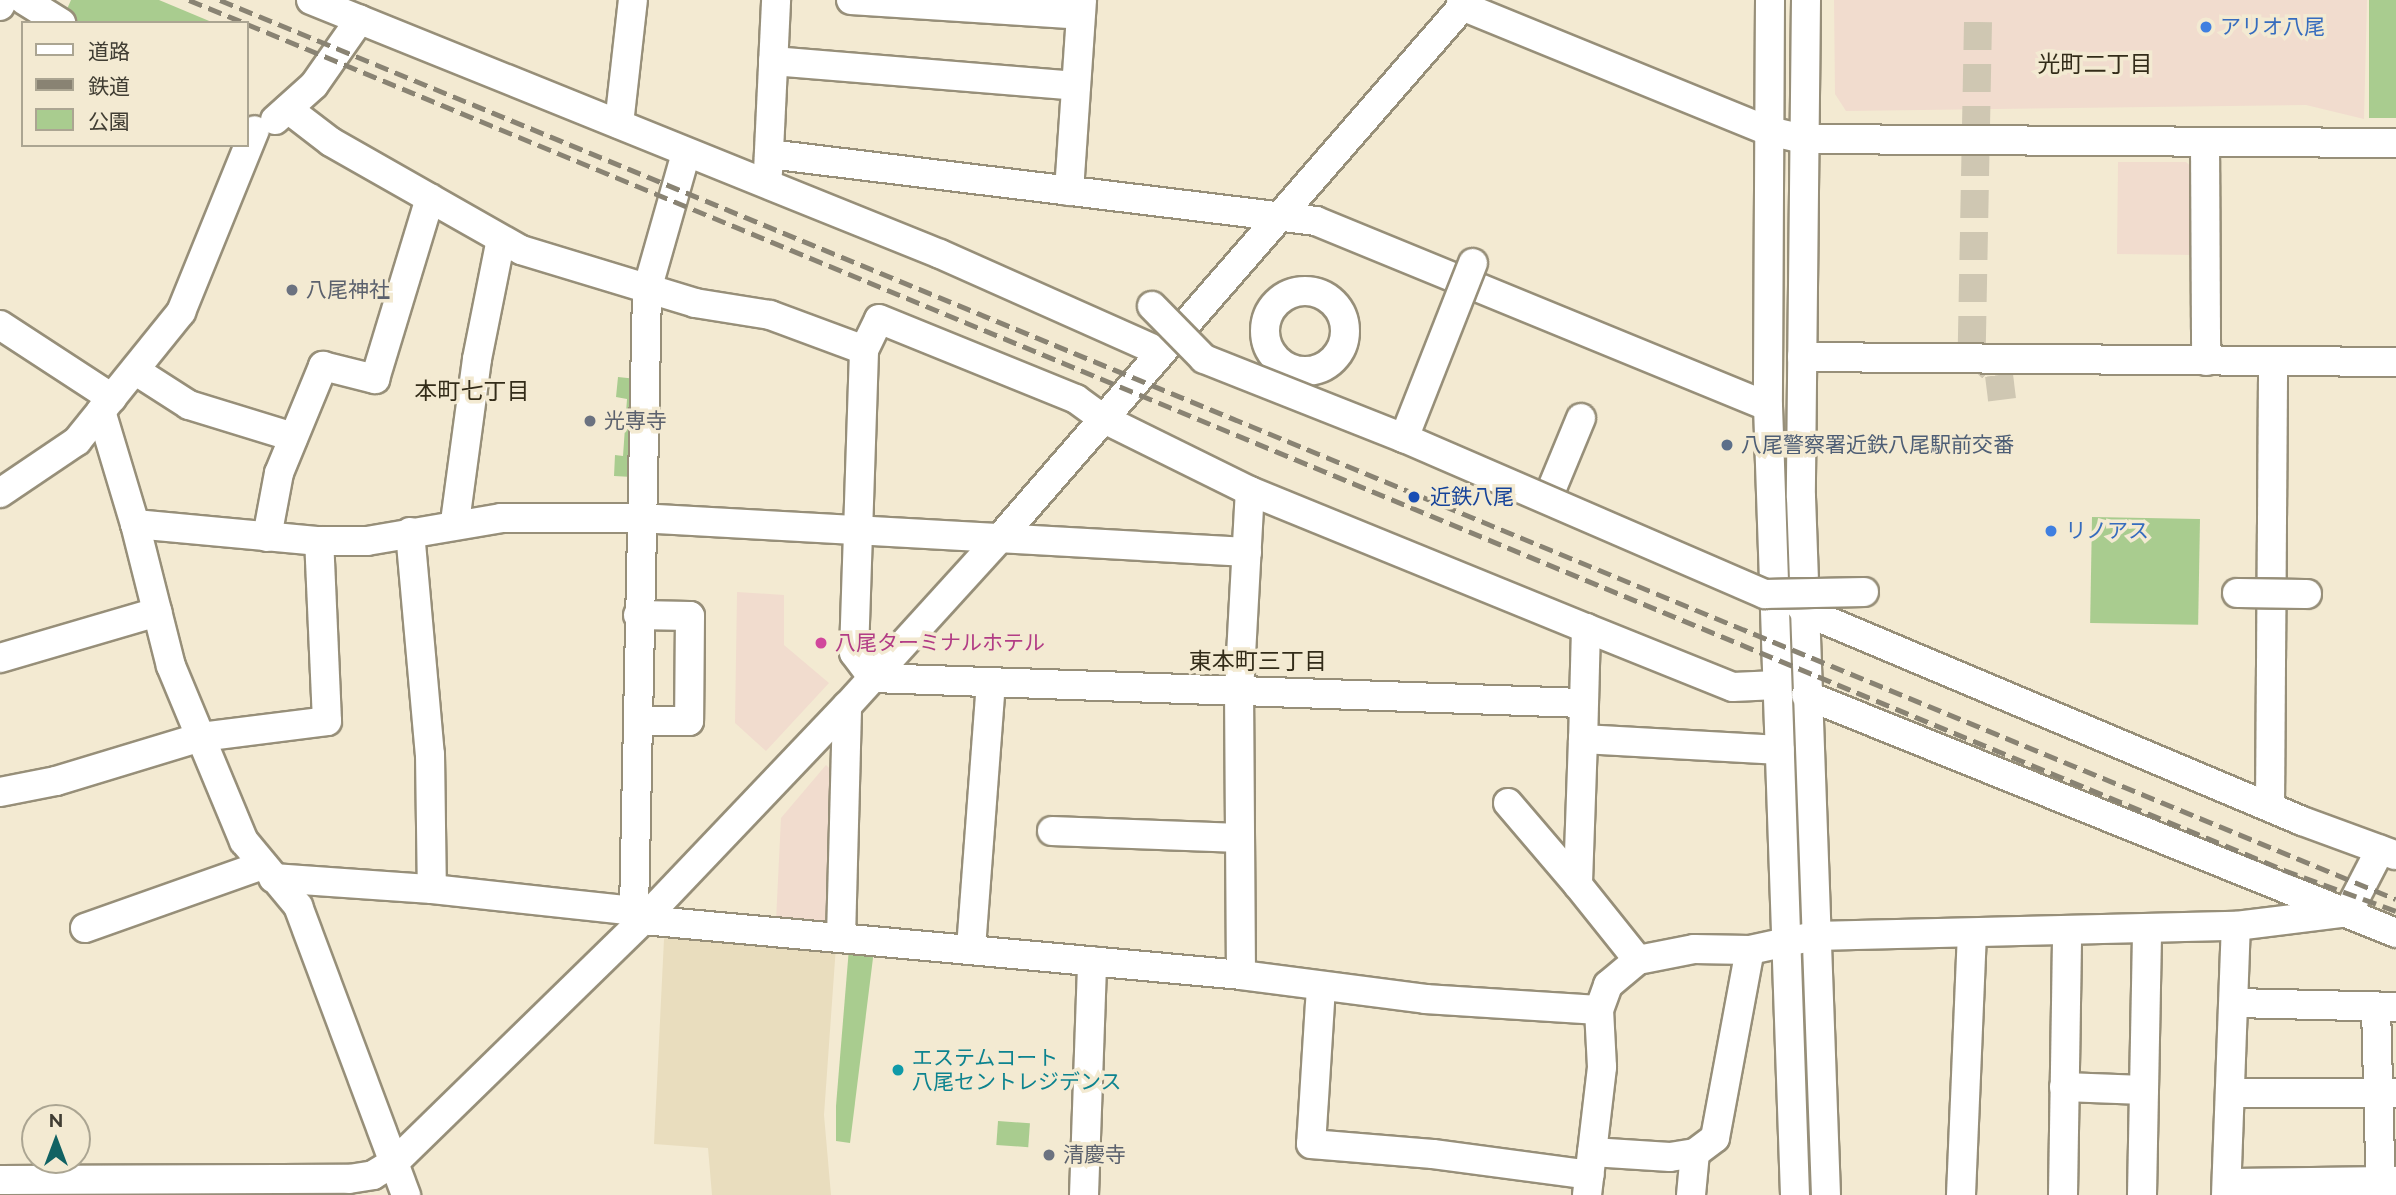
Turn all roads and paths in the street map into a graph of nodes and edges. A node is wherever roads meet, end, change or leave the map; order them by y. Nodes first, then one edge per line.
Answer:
1 (3, 0) edge
2 (24, 0) edge
3 (312, 0) edge
4 (633, 0) edge
5 (776, 0) edge
6 (851, 0) edge
7 (1770, 0) edge
8 (1806, 0) edge
9 (1464, 2) edge
10 (0, 6) edge
11 (1081, 8) edge
12 (360, 11) edge
13 (58, 21) edge
14 (773, 61) junction
15 (1076, 86) junction
16 (288, 109) junction
17 (619, 124) junction
18 (251, 129) edge
19 (1769, 131) junction
20 (1805, 139) junction
21 (2205, 142) junction
22 (2396, 144) edge
23 (244, 147) edge
24 (686, 153) junction
25 (769, 154) junction
26 (768, 184) junction
27 (1069, 191) junction
28 (430, 198) junction
29 (1283, 217) junction
30 (501, 239) junction
31 (1473, 263) dead end
32 (647, 290) junction
33 (1152, 306) dead end
34 (0, 325) edge
35 (864, 350) junction
36 (1160, 352) junction
37 (1802, 357) junction
38 (2206, 361) junction
39 (2273, 362) junction
40 (2396, 362) edge
41 (136, 371) junction
42 (106, 404) junction
43 (1768, 406) junction
44 (1581, 418) dead end
45 (1104, 419) junction
46 (293, 437) junction
47 (1400, 442) junction
48 (1250, 491) junction
49 (0, 493) edge
50 (1547, 493) junction
51 (639, 518) junction
52 (455, 522) junction
53 (135, 524) junction
54 (410, 532) junction
55 (858, 532) junction
56 (267, 537) junction
57 (999, 539) junction
58 (319, 541) junction
59 (1247, 552) junction
60 (1774, 575) junction
61 (1864, 592) dead end
62 (2237, 593) dead end
63 (2308, 594) dead end
64 (1804, 611) junction
65 (157, 612) junction
66 (638, 615) junction
67 (1586, 628) junction
68 (0, 658) edge
69 (873, 678) junction
70 (991, 684) junction
71 (1777, 685) junction
72 (1239, 692) junction
73 (1806, 695) junction
74 (1582, 702) junction
75 (847, 706) junction
76 (638, 721) junction
77 (201, 737) junction
78 (1583, 739) junction
79 (1780, 750) junction
80 (0, 792) edge
81 (1508, 803) dead end
82 (2270, 807) junction
83 (1052, 831) dead end
84 (1240, 838) junction
85 (2388, 853) edge
86 (268, 872) junction
87 (1578, 884) junction
88 (432, 889) junction
89 (2347, 912) junction
90 (639, 916) junction
91 (2236, 926) junction
92 (85, 928) dead end
93 (2147, 929) junction
94 (2067, 932) junction
95 (2396, 933) edge
96 (1972, 934) junction
97 (1815, 936) junction
98 (841, 938) junction
99 (1785, 942) junction
100 (971, 948) junction
101 (1750, 950) junction
102 (1638, 960) junction
103 (1092, 961) junction
104 (1241, 975) junction
105 (1321, 987) junction
106 (2235, 1003) junction
107 (2386, 1007) edge
108 (1599, 1010) junction
109 (2064, 1087) junction
110 (2144, 1090) junction
111 (2231, 1093) junction
112 (2387, 1093) edge
113 (1695, 1153) junction
114 (396, 1161) junction
115 (1590, 1174) edge
116 (0, 1180) edge
117 (2386, 1186) edge
118 (259, 1188) edge
119 (2227, 1189) edge
120 (406, 1195) edge
121 (1084, 1195) edge
122 (1691, 1195) edge
123 (1795, 1195) edge
124 (1826, 1195) edge
125 (1961, 1195) edge
126 (2063, 1195) edge
127 (2142, 1195) edge

1 - 10 street
2 - 13 street
3 - 12 street
4 - 17 street
5 - 14 street
6 - 11 street
7 - 19 street
8 - 20 street
9 - 19 street
9 - 29 street
11 - 15 street
12 - 16 street
12 - 17 street
14 - 15 street
14 - 25 street
15 - 27 street
16 - 18 street
16 - 28 street
17 - 24 street
19 - 20 street
19 - 43 street
20 - 21 street
20 - 37 street
21 - 22 street
21 - 38 street
23 - 41 street
24 - 26 street
24 - 32 street
25 - 26 street
25 - 27 street
26 - 36 street
27 - 29 street
28 - 30 street
28 - 46 street
29 - 36 street
29 - 43 street
30 - 32 street
30 - 52 street
31 - 47 street, bridge
32 - 35 street
32 - 51 street
33 - 47 street, bridge
34 - 42 street
35 - 45 street
35 - 55 street
36 - 45 street
37 - 38 street
37 - 64 street
38 - 39 street
39 - 40 street
39 - 82 street
41 - 42 street
41 - 46 street
42 - 49 street
42 - 53 street
43 - 60 street
44 - 50 street
45 - 48 street
45 - 57 street
46 - 56 street
47 - 50 street, bridge
48 - 59 street
48 - 67 street
50 - 61 street, bridge
51 - 52 street
51 - 55 street
51 - 66 street
52 - 54 street
53 - 56 street
53 - 65 street
54 - 58 street
54 - 88 street
55 - 57 street
55 - 69 street
56 - 58 street
57 - 59 street
57 - 69 street
58 - 77 street
59 - 72 street
60 - 64 street
60 - 71 street
62 - 63 street, bridge
64 - 73 street
64 - 82 street
65 - 68 street
65 - 77 street
66 - 76 street
66 - 76 street
67 - 71 street
67 - 74 street
69 - 70 street
69 - 75 street
70 - 72 street
70 - 100 street
71 - 79 street
72 - 74 street
72 - 84 street
73 - 89 street
73 - 97 street
74 - 78 street
75 - 90 street
75 - 98 street
76 - 90 street
77 - 80 street
77 - 86 street
78 - 79 street
78 - 87 street
79 - 99 street
81 - 87 street
82 - 85 street
83 - 84 street
84 - 104 street
85 - 89 street
86 - 88 street
86 - 92 street
86 - 114 street
87 - 102 street
88 - 90 street
89 - 91 street
89 - 95 street
90 - 98 street
90 - 114 street
91 - 93 street
91 - 106 street
93 - 94 street
93 - 110 street
94 - 96 street
94 - 109 street
96 - 97 street
96 - 125 street
97 - 99 street
97 - 124 street
98 - 100 street
99 - 101 street
99 - 123 street
100 - 103 street
101 - 102 street
101 - 113 street
102 - 108 street
103 - 104 street
103 - 121 street
104 - 105 street
105 - 108 street
105 - 115 street
106 - 107 street
106 - 111 street
107 - 112 street
108 - 115 street
109 - 110 street
109 - 126 street
110 - 127 street
111 - 112 street
111 - 119 street
112 - 117 street
113 - 115 street
113 - 122 street
114 - 118 street
114 - 120 street
116 - 118 street
117 - 119 street

